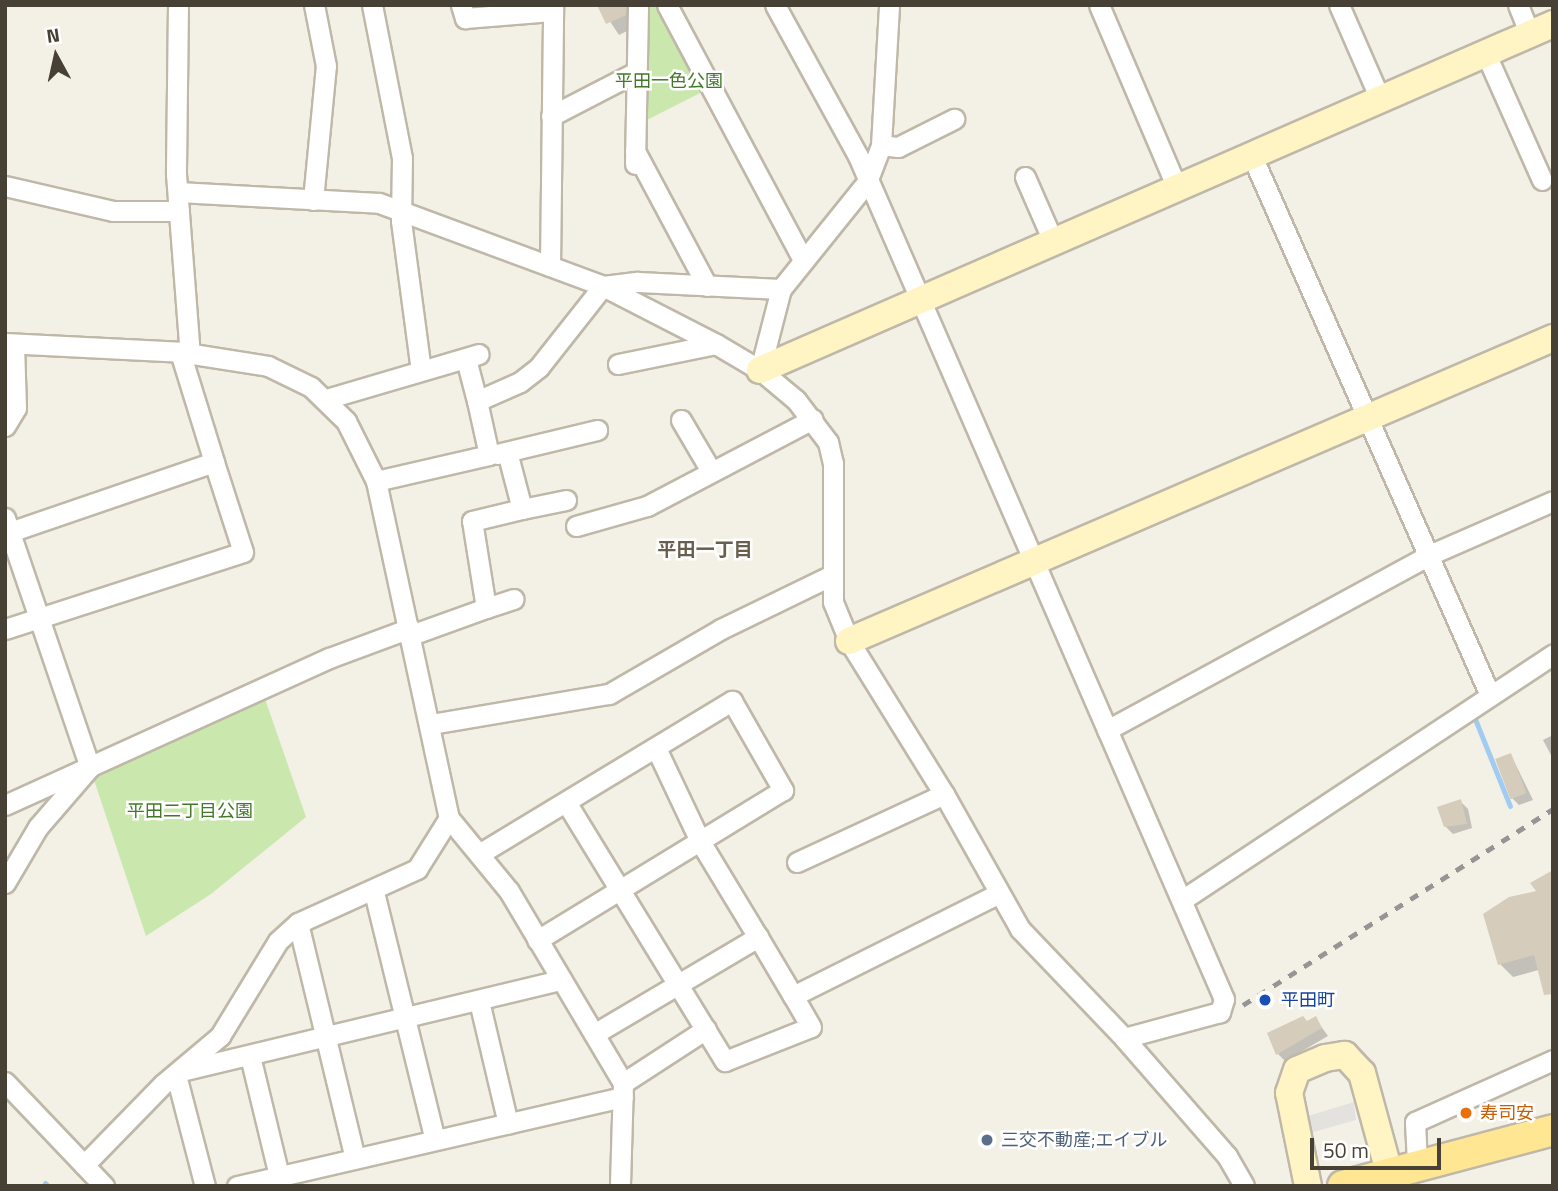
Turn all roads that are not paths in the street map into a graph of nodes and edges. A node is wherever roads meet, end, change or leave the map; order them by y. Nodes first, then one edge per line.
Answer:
1 (178, 5) edge
2 (314, 5) edge
3 (372, 5) edge
4 (461, 5) edge
5 (638, 5) edge
6 (667, 5) edge
7 (775, 5) edge
8 (1099, 5) edge
9 (1339, 5) edge
10 (1518, 5) edge
11 (889, 6) edge
12 (553, 8) edge
13 (1541, 29) edge
14 (1485, 52) junction
15 (636, 72) junction
16 (1380, 99) junction
17 (551, 116) junction
18 (954, 119) dead end
19 (881, 145) junction
20 (1252, 156) junction
21 (1025, 177) dead end
22 (1542, 180) dead end
23 (867, 182) junction
24 (5, 186) edge
25 (1177, 188) junction
26 (313, 200) junction
27 (178, 202) junction
28 (403, 213) junction
29 (1053, 241) junction
30 (802, 258) junction
31 (550, 266) junction
32 (603, 286) junction
33 (707, 286) junction
34 (781, 289) junction
35 (919, 298) junction
36 (1553, 338) edge
37 (9, 344) edge
38 (716, 344) junction
39 (185, 353) junction
40 (618, 364) dead end
41 (760, 370) junction
42 (421, 371) junction
43 (326, 399) junction
44 (477, 401) junction
45 (1368, 418) junction
46 (813, 419) junction
47 (681, 420) dead end
48 (5, 426) edge
49 (597, 430) dead end
50 (498, 453) junction
51 (215, 462) junction
52 (711, 471) junction
53 (376, 481) junction
54 (566, 500) dead end
55 (1553, 501) edge
56 (522, 509) junction
57 (576, 526) dead end
58 (7, 527) edge
59 (1427, 556) junction
60 (1033, 559) junction
61 (832, 575) junction
62 (514, 599) dead end
63 (486, 608) junction
64 (38, 618) junction
65 (5, 629) edge
66 (411, 631) junction
67 (849, 641) junction
68 (1553, 654) edge
69 (1490, 695) junction
70 (431, 724) junction
71 (1107, 730) junction
72 (656, 748) junction
73 (90, 767) junction
74 (944, 794) junction
75 (566, 802) junction
76 (5, 805) edge
77 (449, 818) junction
78 (701, 843) junction
79 (479, 854) junction
80 (797, 862) dead end
81 (5, 883) edge
82 (374, 891) junction
83 (622, 891) junction
84 (998, 894) junction
85 (1182, 900) junction
86 (298, 923) junction
87 (758, 937) junction
88 (537, 940) junction
89 (561, 980) junction
90 (678, 983) junction
91 (793, 996) junction
92 (479, 1001) junction
93 (404, 1019) junction
94 (706, 1030) junction
95 (594, 1034) junction
96 (326, 1038) junction
97 (1124, 1038) junction
98 (250, 1056) junction
99 (1553, 1060) edge
100 (179, 1073) junction
101 (5, 1082) edge
102 (623, 1090) junction
103 (508, 1124) junction
104 (1553, 1130) edge
105 (435, 1140) junction
106 (355, 1157) junction
107 (84, 1165) junction
108 (1403, 1168) junction
109 (279, 1176) junction
110 (104, 1186) edge
111 (205, 1186) edge
112 (237, 1186) edge
113 (620, 1186) edge
114 (1244, 1186) edge
115 (1308, 1186) edge
116 (1343, 1186) edge

1 - 27 street
2 - 26 street
3 - 28 street
4 - 12 street
5 - 15 street
6 - 30 street
7 - 23 street
8 - 25 street
9 - 16 street
10 - 13 street
11 - 19 street
12 - 17 street
13 - 14 street
14 - 16 street
14 - 22 street
15 - 17 street
15 - 33 street
16 - 20 street
17 - 31 street
18 - 19 street
19 - 23 street
20 - 25 street
20 - 45 street
21 - 29 street
23 - 30 street
23 - 35 street
24 - 27 street
25 - 29 street
26 - 27 street
26 - 28 street
27 - 39 street
28 - 31 street
28 - 42 street
29 - 35 street
30 - 34 street
31 - 32 street
32 - 33 street
32 - 38 street
32 - 44 street
33 - 34 street
34 - 41 street
35 - 41 street
35 - 60 street
36 - 45 street
37 - 39 street
37 - 48 street
38 - 40 street
38 - 41 street
39 - 43 street
39 - 51 street
41 - 46 street
42 - 43 street
42 - 44 street
43 - 53 street
44 - 50 street
45 - 59 street
45 - 60 street
46 - 52 street
46 - 61 street
47 - 52 street
49 - 50 street
50 - 53 street
50 - 56 street
51 - 58 street
51 - 64 street
52 - 57 street
53 - 66 street
54 - 56 street
55 - 59 street
56 - 63 street
58 - 64 street
59 - 69 street
59 - 71 street
60 - 67 street
60 - 71 street
61 - 67 street
61 - 70 street
62 - 63 street
63 - 66 street
64 - 65 street
64 - 73 street
66 - 70 street
66 - 73 street
67 - 74 street
68 - 69 street
69 - 85 street
70 - 77 street
71 - 85 street
72 - 75 street
72 - 78 street
72 - 78 street
73 - 76 street
73 - 81 street
74 - 80 street
74 - 84 street
75 - 79 street
75 - 83 street
77 - 79 street
77 - 82 street
78 - 83 street
78 - 87 street
79 - 88 street
82 - 86 street
82 - 93 street
83 - 88 street
83 - 90 street
84 - 91 street
84 - 97 street
85 - 97 street
86 - 96 street
86 - 100 street
87 - 90 street
87 - 91 street
88 - 89 street
89 - 92 street
89 - 95 street
90 - 94 street
90 - 95 street
91 - 94 street
92 - 93 street
92 - 103 street
93 - 96 street
93 - 105 street
94 - 102 street
95 - 102 street
96 - 98 street
96 - 106 street
97 - 114 street
98 - 100 street
98 - 109 street
99 - 108 street
100 - 107 street
100 - 111 street
101 - 107 street
102 - 103 street
102 - 113 street
103 - 105 street
104 - 108 main road
105 - 106 street
106 - 109 street
107 - 110 street
108 - 115 street
108 - 116 main road
109 - 112 street

